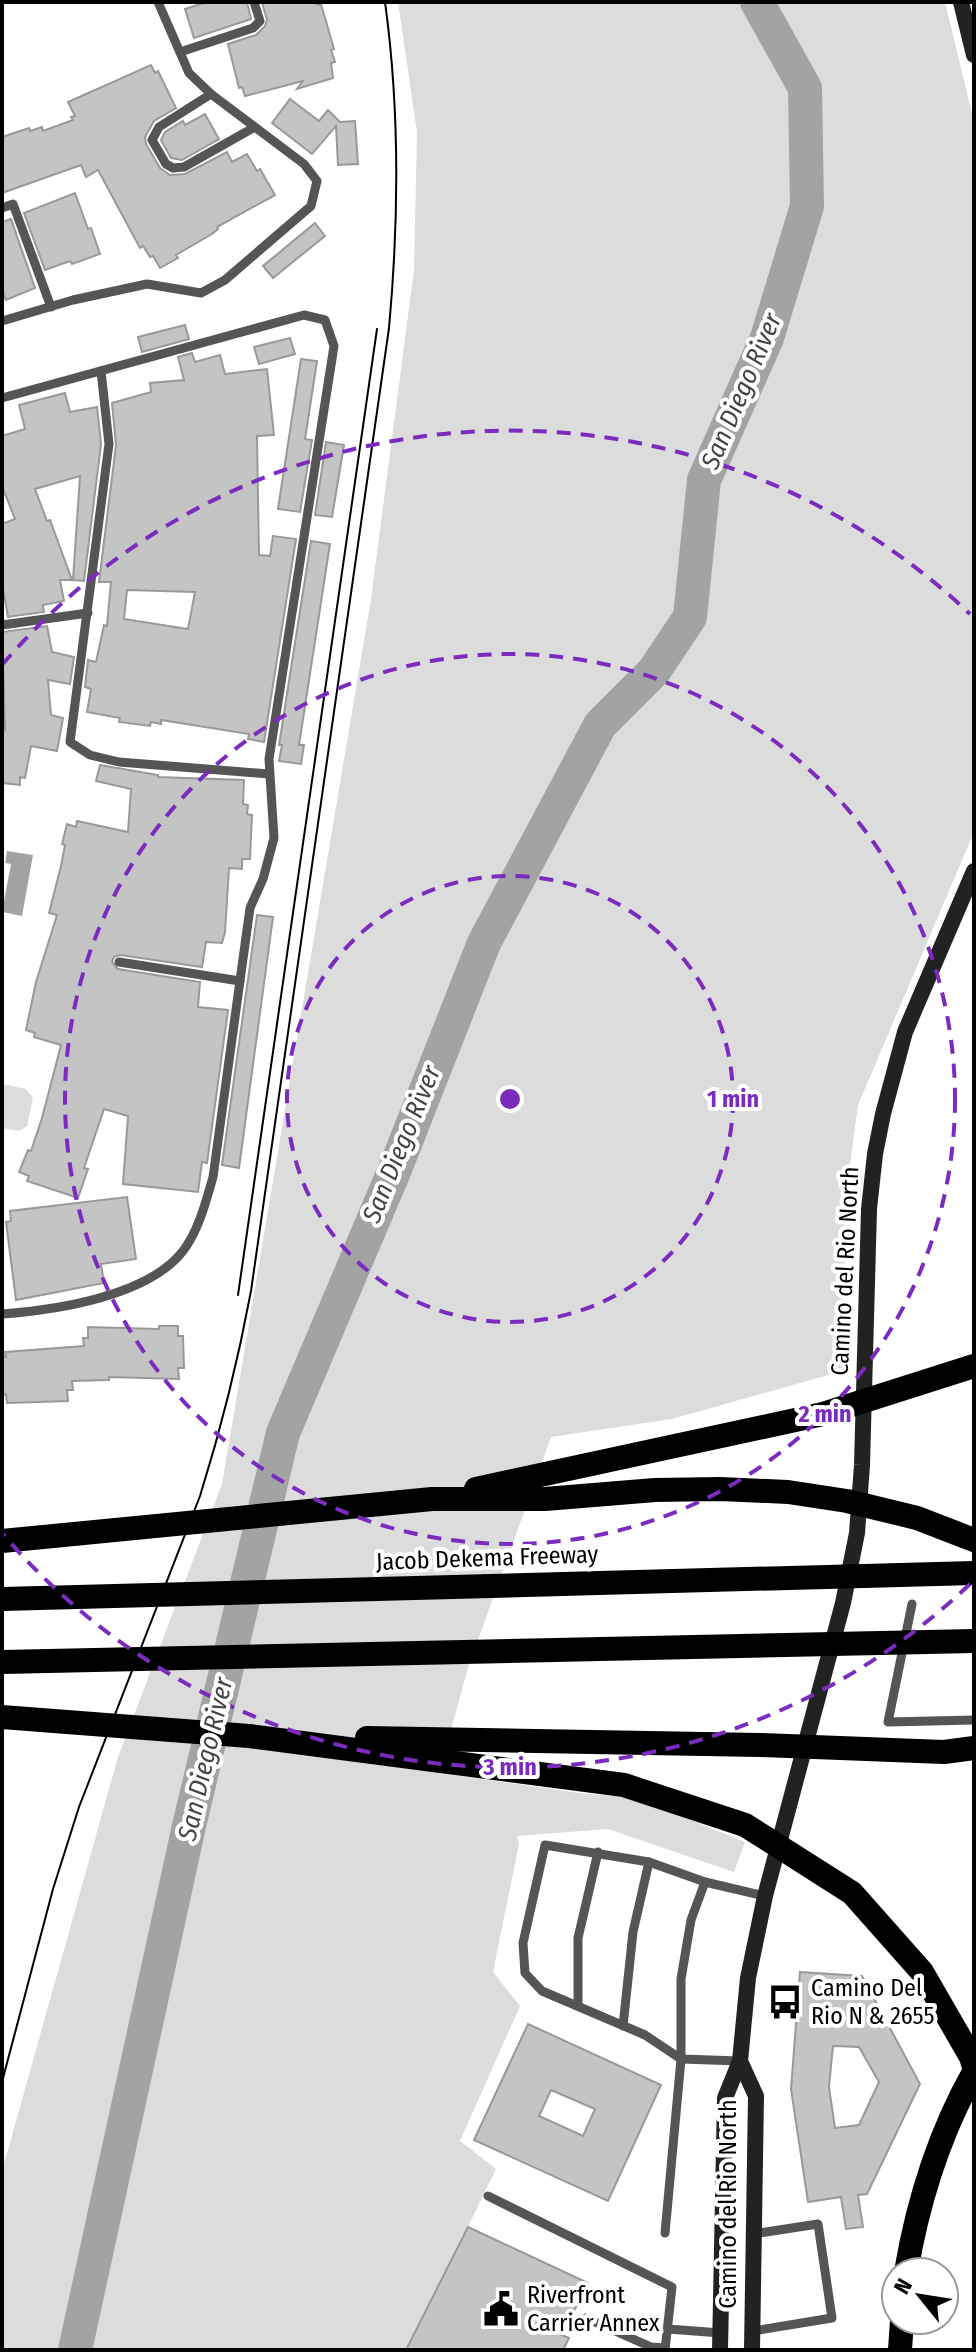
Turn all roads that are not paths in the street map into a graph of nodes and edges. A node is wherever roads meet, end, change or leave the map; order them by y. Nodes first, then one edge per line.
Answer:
1 (159, 2) edge
2 (254, 2) edge
3 (961, 2) edge
4 (180, 52) junction
5 (974, 55) edge
6 (211, 94) junction
7 (255, 127) junction
8 (2, 208) edge
9 (51, 307) junction
10 (2, 321) edge
11 (101, 371) junction
12 (2, 398) edge
13 (88, 613) junction
14 (2, 625) edge
15 (269, 774) junction
16 (974, 871) edge
17 (119, 962) dead end
18 (240, 981) junction
19 (2, 1314) edge
20 (974, 1366) edge
21 (432, 1499) junction
22 (974, 1540) edge
23 (2, 1541) edge
24 (974, 1573) edge
25 (2, 1599) edge
26 (912, 1604) dead end
27 (974, 1641) edge
28 (2, 1662) edge
29 (2, 1717) edge
30 (974, 1720) edge
31 (249, 1736) junction
32 (974, 1748) edge
33 (598, 1852) junction
34 (649, 1862) junction
35 (705, 1882) junction
36 (765, 1896) junction
37 (578, 2006) junction
38 (623, 2026) junction
39 (681, 2059) junction
40 (740, 2061) junction
41 (974, 2070) edge
42 (488, 2196) dead end
43 (665, 2233) dead end
44 (753, 2234) junction
45 (910, 2256) edge
46 (586, 2318) dead end
47 (668, 2329) junction
48 (753, 2331) junction
49 (720, 2342) edge
50 (665, 2349) edge
51 (752, 2350) edge

1 - 4 lane
2 - 4 lane
3 - 5 main road
4 - 6 lane
6 - 7 lane
6 - 7 lane
7 - 9 lane
8 - 9 lane
9 - 10 lane
11 - 12 lane
11 - 13 lane
11 - 15 lane
13 - 14 lane
13 - 15 lane
15 - 18 lane
16 - 36 main road, Camino del Rio North
17 - 18 lane
18 - 19 lane
20 - 21 highway
21 - 22 highway
21 - 23 highway
24 - 25 highway, Jacob Dekema Freeway
26 - 30 lane
27 - 28 highway
29 - 31 highway
31 - 32 highway
31 - 41 highway
33 - 34 lane
33 - 37 lane
33 - 37 lane
34 - 35 lane
34 - 38 lane
35 - 36 lane
35 - 39 lane
36 - 40 main road, Camino del Rio North
37 - 38 lane
38 - 39 lane
39 - 40 lane
39 - 43 lane
40 - 44 main road, Camino del Rio North
40 - 49 main road, Camino del Rio North
41 - 45 highway
42 - 47 lane
44 - 48 main road, Camino del Rio North
44 - 48 lane
46 - 50 lane
47 - 49 lane
47 - 50 lane
48 - 51 main road, Camino del Rio North

